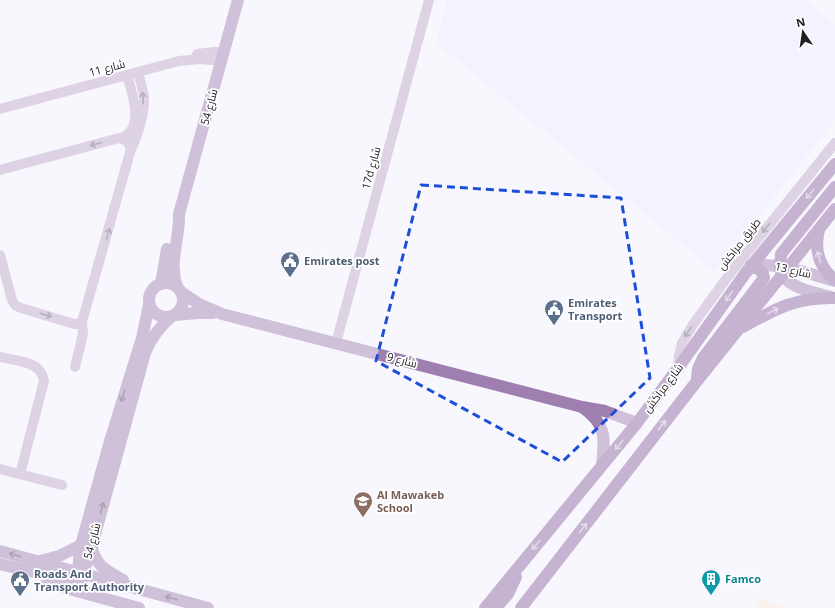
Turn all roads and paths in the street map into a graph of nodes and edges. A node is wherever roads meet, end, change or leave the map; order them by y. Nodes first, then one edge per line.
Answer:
1 (238, 0) edge
2 (429, 0) edge
3 (222, 56) junction
4 (138, 72) junction
5 (127, 75) junction
6 (0, 109) edge
7 (123, 138) junction
8 (835, 144) edge
9 (131, 149) junction
10 (835, 164) edge
11 (0, 170) edge
12 (835, 187) edge
13 (835, 209) edge
14 (179, 214) junction
15 (820, 228) junction
16 (0, 255) edge
17 (749, 268) junction
18 (783, 270) junction
19 (835, 281) edge
20 (161, 284) junction
21 (179, 289) junction
22 (835, 298) edge
23 (149, 305) junction
24 (222, 314) junction
25 (173, 316) junction
26 (82, 322) junction
27 (738, 329) junction
28 (336, 343) junction
29 (0, 357) edge
30 (75, 367) dead end
31 (678, 368) junction
32 (697, 381) junction
33 (582, 407) junction
34 (637, 422) junction
35 (602, 465) junction
36 (0, 469) edge
37 (20, 474) junction
38 (62, 485) dead end
39 (86, 545) junction
40 (0, 551) edge
41 (39, 561) junction
42 (0, 564) edge
43 (519, 566) junction
44 (0, 569) edge
45 (79, 573) junction
46 (131, 587) junction
47 (533, 592) junction
48 (88, 594) junction
49 (139, 608) edge
50 (208, 608) edge
51 (485, 608) edge
52 (496, 608) edge
53 (520, 608) edge
54 (527, 608) edge

1 - 3 street, شارع 54
2 - 28 street, 17d شارع
3 - 4 street, شارع 11
3 - 14 street, شارع 54
4 - 5 street, شارع 11
9 -> 4 street
5 - 6 street, شارع 11
5 - 7 street
7 - 9 street
7 -> 11 street
8 -> 31 street, طريق مراكش
26 -> 9 street
10 -> 17 main road, شارع مراكش
12 - 18 main road
13 - 15 main road, شارع مراكش
14 - 20 street, شارع 54
14 - 21 street, شارع 54
15 - 18 main road, شارع مراكش
19 -> 15 main road
16 -> 26 street
17 - 18 street, شارع 13
17 -> 31 main road, شارع مراكش
17 - 32 main road
18 - 19 street, شارع 13
18 - 22 street, شارع 13
18 - 27 main road, شارع مراكش
20 - 21 street
20 - 23 street
21 - 24 street, شارع 9
21 - 25 street
27 -> 22 main road
23 - 25 street
23 -> 39 street, شارع 54
24 - 25 street, شارع 9
24 - 28 street, شارع 9
39 -> 25 street, شارع 54
26 - 30 street
27 - 32 main road, شارع مراكش
28 - 33 street, شارع 9
29 - 37 street
31 - 34 main road, شارع مراكش
47 -> 32 main road, شارع مراكش
33 - 34 street, شارع 9
33 - 35 street, شارع 9
34 -> 35 main road, شارع مراكش
35 -> 43 main road, شارع مراكش
36 - 37 street
37 - 38 street
39 - 41 street
39 - 45 street, شارع 54
39 - 46 street
41 -> 40 street
41 - 45 street
42 - 45 street
43 - 51 main road, شارع مراكش
43 - 52 main road
44 - 48 street
45 - 46 street
45 - 48 street
50 -> 46 street
47 - 53 main road, شارع مراكش
47 - 54 main road
48 - 49 street

